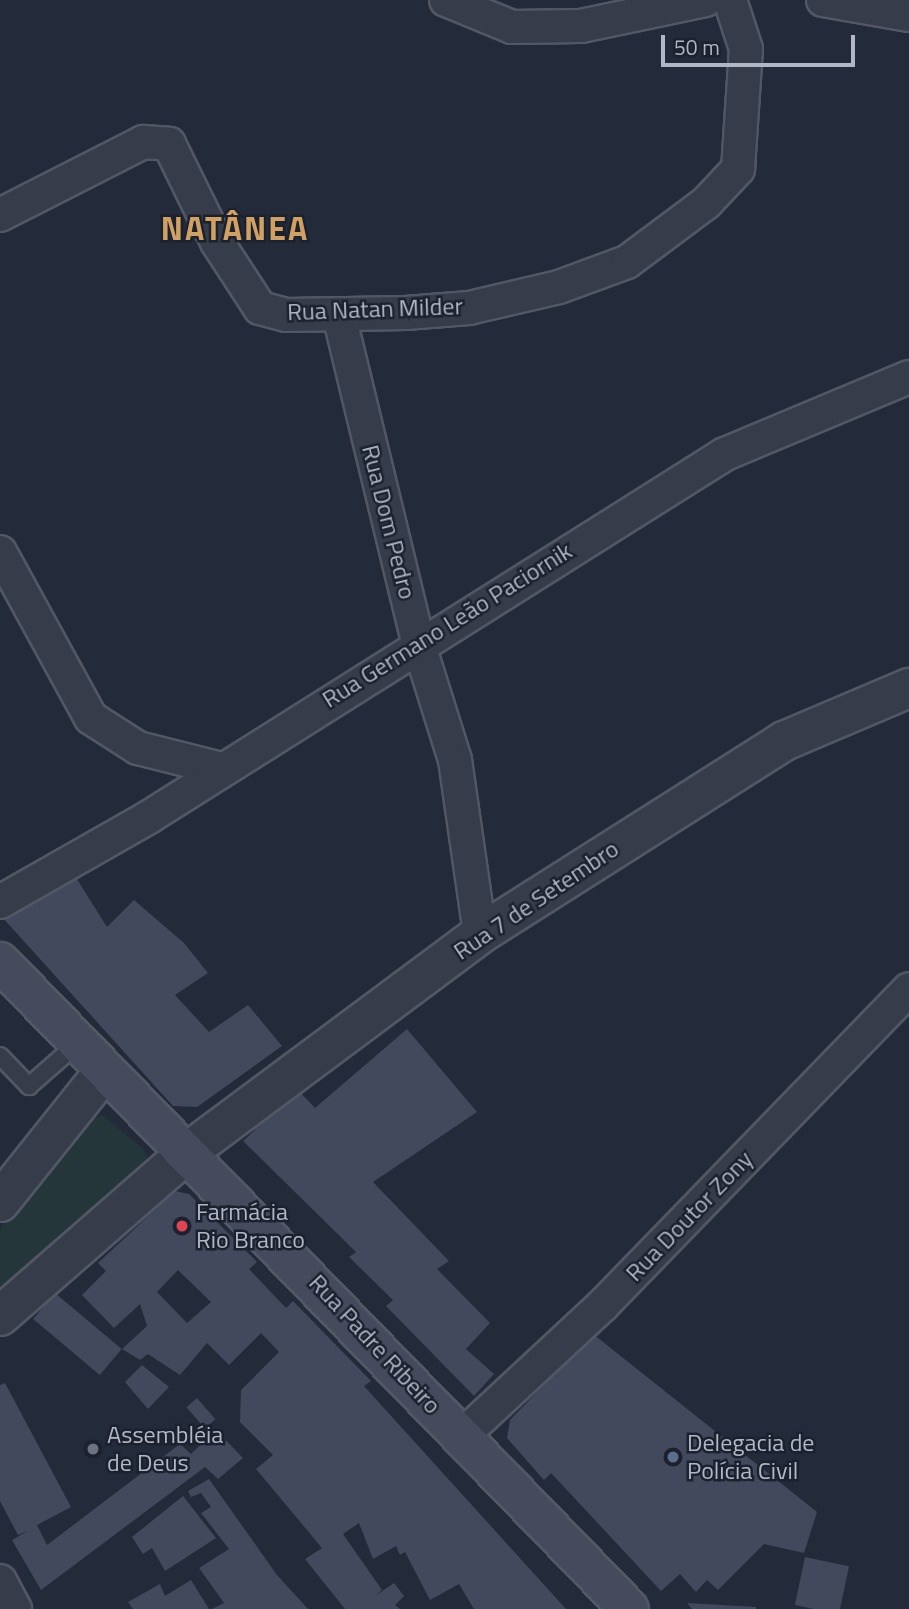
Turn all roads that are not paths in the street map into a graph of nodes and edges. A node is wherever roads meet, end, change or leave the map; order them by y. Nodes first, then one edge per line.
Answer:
1 (446, 0) edge
2 (705, 0) edge
3 (730, 0) edge
4 (823, 0) edge
5 (909, 15) edge
6 (0, 215) edge
7 (339, 315) junction
8 (909, 377) edge
9 (0, 552) edge
10 (418, 642) junction
11 (909, 688) edge
12 (221, 769) junction
13 (0, 902) edge
14 (480, 934) junction
15 (0, 962) edge
16 (909, 989) edge
17 (76, 1044) junction
18 (0, 1056) edge
19 (103, 1073) junction
20 (188, 1152) junction
21 (0, 1202) edge
22 (0, 1316) edge
23 (462, 1436) junction
24 (0, 1581) edge
25 (16, 1609) edge
26 (629, 1609) edge

1 - 2 street
3 - 7 street, Rua Natan Milder
4 - 5 street
6 - 7 street, Rua Natan Milder
7 - 10 street, Rua Dom Pedro
8 - 10 street, Rua Germano Leão Paciornik
9 - 12 street
10 - 12 street, Rua Germano Leão Paciornik
10 - 14 street, Rua Dom Pedro
11 - 14 street, Rua 7 de Setembro
12 - 13 street, Rua Germano Leão Paciornik
14 - 20 street, Rua 7 de Setembro
15 - 17 main road, Rua Padre Ribeiro
16 - 23 street, Rua Doutor Zony
17 - 18 lane
17 - 19 main road, Rua Padre Ribeiro
19 - 20 main road, Rua Padre Ribeiro
19 - 21 street
20 - 22 street, Rua 7 de Setembro
20 - 23 main road, Rua Padre Ribeiro
23 - 26 main road, Rua Padre Ribeiro
24 - 25 street

